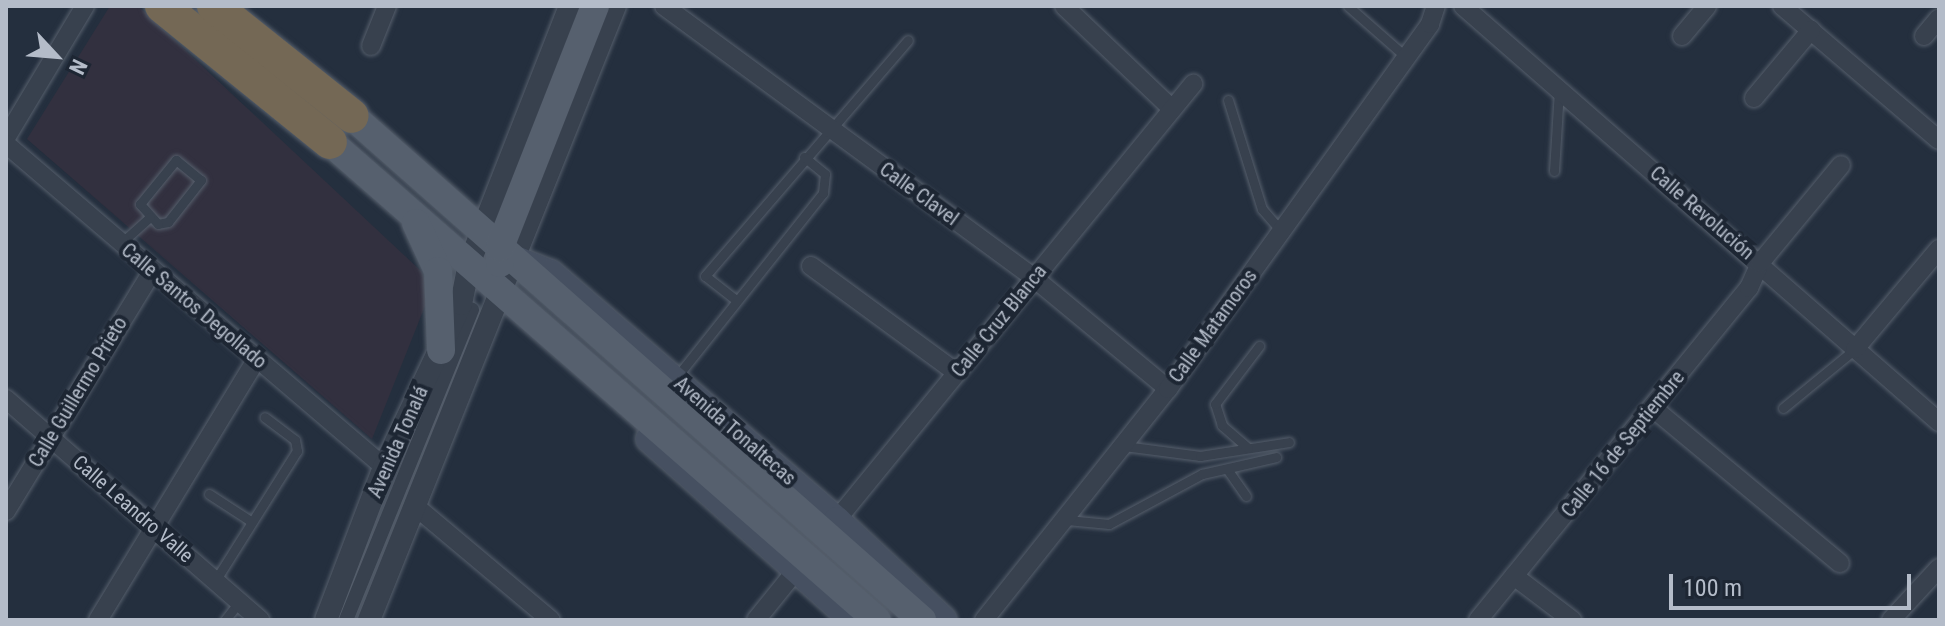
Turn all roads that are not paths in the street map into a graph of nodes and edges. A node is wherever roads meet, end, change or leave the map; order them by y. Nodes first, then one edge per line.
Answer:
1 (85, 6) edge
2 (162, 6) edge
3 (188, 6) edge
4 (214, 6) edge
5 (238, 6) edge
6 (387, 6) edge
7 (570, 6) edge
8 (595, 6) edge
9 (615, 6) edge
10 (664, 6) edge
11 (1064, 6) edge
12 (1348, 6) edge
13 (1452, 6) edge
14 (1463, 6) edge
15 (1707, 6) edge
16 (1782, 6) edge
17 (1433, 15) edge
18 (1939, 18) edge
19 (1811, 30) junction
20 (1682, 36) dead end
21 (1924, 36) dead end
22 (908, 40) dead end
23 (371, 46) dead end
24 (1406, 57) junction
25 (1193, 84) dead end
26 (1559, 90) junction
27 (1754, 98) dead end
28 (1228, 100) dead end
29 (1172, 109) junction
30 (352, 116) junction
31 (829, 128) junction
32 (1939, 140) edge
33 (6, 141) edge
34 (330, 142) junction
35 (804, 157) junction
36 (1841, 165) dead end
37 (1554, 171) dead end
38 (401, 199) junction
39 (150, 217) junction
40 (1281, 231) junction
41 (120, 244) junction
42 (499, 246) junction
43 (1939, 249) edge
44 (1760, 263) junction
45 (469, 264) junction
46 (811, 266) dead end
47 (152, 272) junction
48 (1034, 278) junction
49 (501, 291) junction
50 (736, 300) junction
51 (472, 310) dead end
52 (1259, 346) dead end
53 (1855, 349) junction
54 (441, 350) junction
55 (257, 358) junction
56 (957, 373) junction
57 (675, 380) junction
58 (1168, 389) junction
59 (6, 399) edge
60 (1653, 408) junction
61 (1783, 408) dead end
62 (265, 417) dead end
63 (1939, 422) edge
64 (50, 437) junction
65 (1289, 442) dead end
66 (1124, 446) junction
67 (1248, 448) junction
68 (1276, 457) dead end
69 (384, 467) junction
70 (1227, 469) junction
71 (209, 494) dead end
72 (1246, 496) dead end
73 (415, 506) junction
74 (6, 511) edge
75 (1067, 520) junction
76 (252, 522) junction
77 (832, 526) junction
78 (154, 528) junction
79 (1840, 563) dead end
80 (801, 564) junction
81 (1939, 568) edge
82 (1514, 576) junction
83 (215, 581) junction
84 (239, 602) junction
85 (348, 616) edge
86 (98, 620) edge
87 (225, 620) edge
88 (260, 620) edge
89 (551, 620) edge
90 (756, 620) edge
91 (853, 620) edge
92 (877, 620) edge
93 (922, 620) edge
94 (944, 620) edge
95 (984, 620) edge
96 (1478, 620) edge
97 (1572, 620) edge
98 (1891, 620) edge

1 - 33 street
2 - 34 highway
3 - 34 highway
4 - 30 highway
5 - 30 highway
6 - 23 street
7 - 42 street, Avenida Tonalá
8 - 42 main road, Avenida Tonalá
9 - 42 street, Avenida Tonalá
10 - 31 street, Calle Clavel
11 - 29 street
12 - 24 lane
13 - 17 street, Calle Matamoros
14 - 26 street, Calle Revolución
15 - 20 street
16 - 19 street
17 - 24 street, Calle Matamoros
18 - 21 street
19 - 27 street
19 - 32 street
22 - 31 lane
24 - 40 street, Calle Matamoros
25 - 29 street, Calle Cruz Blanca
26 - 37 lane
26 - 44 street, Calle Revolución
28 - 40 lane
29 - 48 street, Calle Cruz Blanca
30 - 42 main road, Avenida Tonaltecas
31 - 35 lane
31 - 48 street, Calle Clavel
33 - 41 street, Calle Santos Degollado
34 - 38 main road
35 - 50 lane
35 - 50 lane
36 - 44 street, Calle 16 de Septiembre
38 - 45 main road
38 - 54 main road
39 - 39 lane
39 - 41 lane
40 - 58 street, Calle Matamoros
41 - 47 street, Calle Santos Degollado
42 - 45 main road
42 - 49 main road, Avenida Tonalá
42 - 57 main road, Avenida Tonaltecas
42 - 77 main road, Avenida Tonaltecas
43 - 53 street
44 - 53 street, Calle Revolución
44 - 60 street, Calle 16 de Septiembre
45 - 49 main road
45 - 54 street, Avenida Tonalá
46 - 56 street
47 - 55 street, Calle Santos Degollado
47 - 64 street, Calle Guillermo Prieto
48 - 56 street, Calle Cruz Blanca
48 - 58 street, Calle Clavel
49 - 73 street, Avenida Tonalá
49 - 80 main road
50 - 57 lane
51 - 85 street
52 - 67 lane
53 - 61 lane
53 - 63 street, Calle Revolución
54 - 69 street, Avenida Tonalá
55 - 69 street, Calle Santos Degollado
55 - 78 street
56 - 77 street, Calle Cruz Blanca
57 - 77 main road, Avenida Tonaltecas
58 - 66 street, Calle Matamoros
59 - 64 street, Calle Leandro Valle
60 - 79 street
60 - 82 street, Calle 16 de Septiembre
62 - 76 lane
64 - 74 street, Calle Guillermo Prieto
64 - 78 street, Calle Leandro Valle
65 - 67 lane
66 - 67 lane
66 - 75 street, Calle Matamoros
68 - 70 lane
69 - 85 street, Avenida Tonalá
70 - 72 lane
70 - 75 lane
71 - 76 lane
73 - 85 street, Avenida Tonalá
73 - 89 street
75 - 95 street, Calle Matamoros
76 - 83 lane
77 - 93 main road, Avenida Tonaltecas
77 - 94 main road, Avenida Tonaltecas
78 - 83 street, Calle Leandro Valle
78 - 86 street
80 - 90 street
80 - 91 main road
80 - 92 main road
81 - 98 street
82 - 96 street, Calle 16 de Septiembre
82 - 97 street
83 - 84 street, Calle Leandro Valle
84 - 87 lane
84 - 88 street, Calle Leandro Valle

